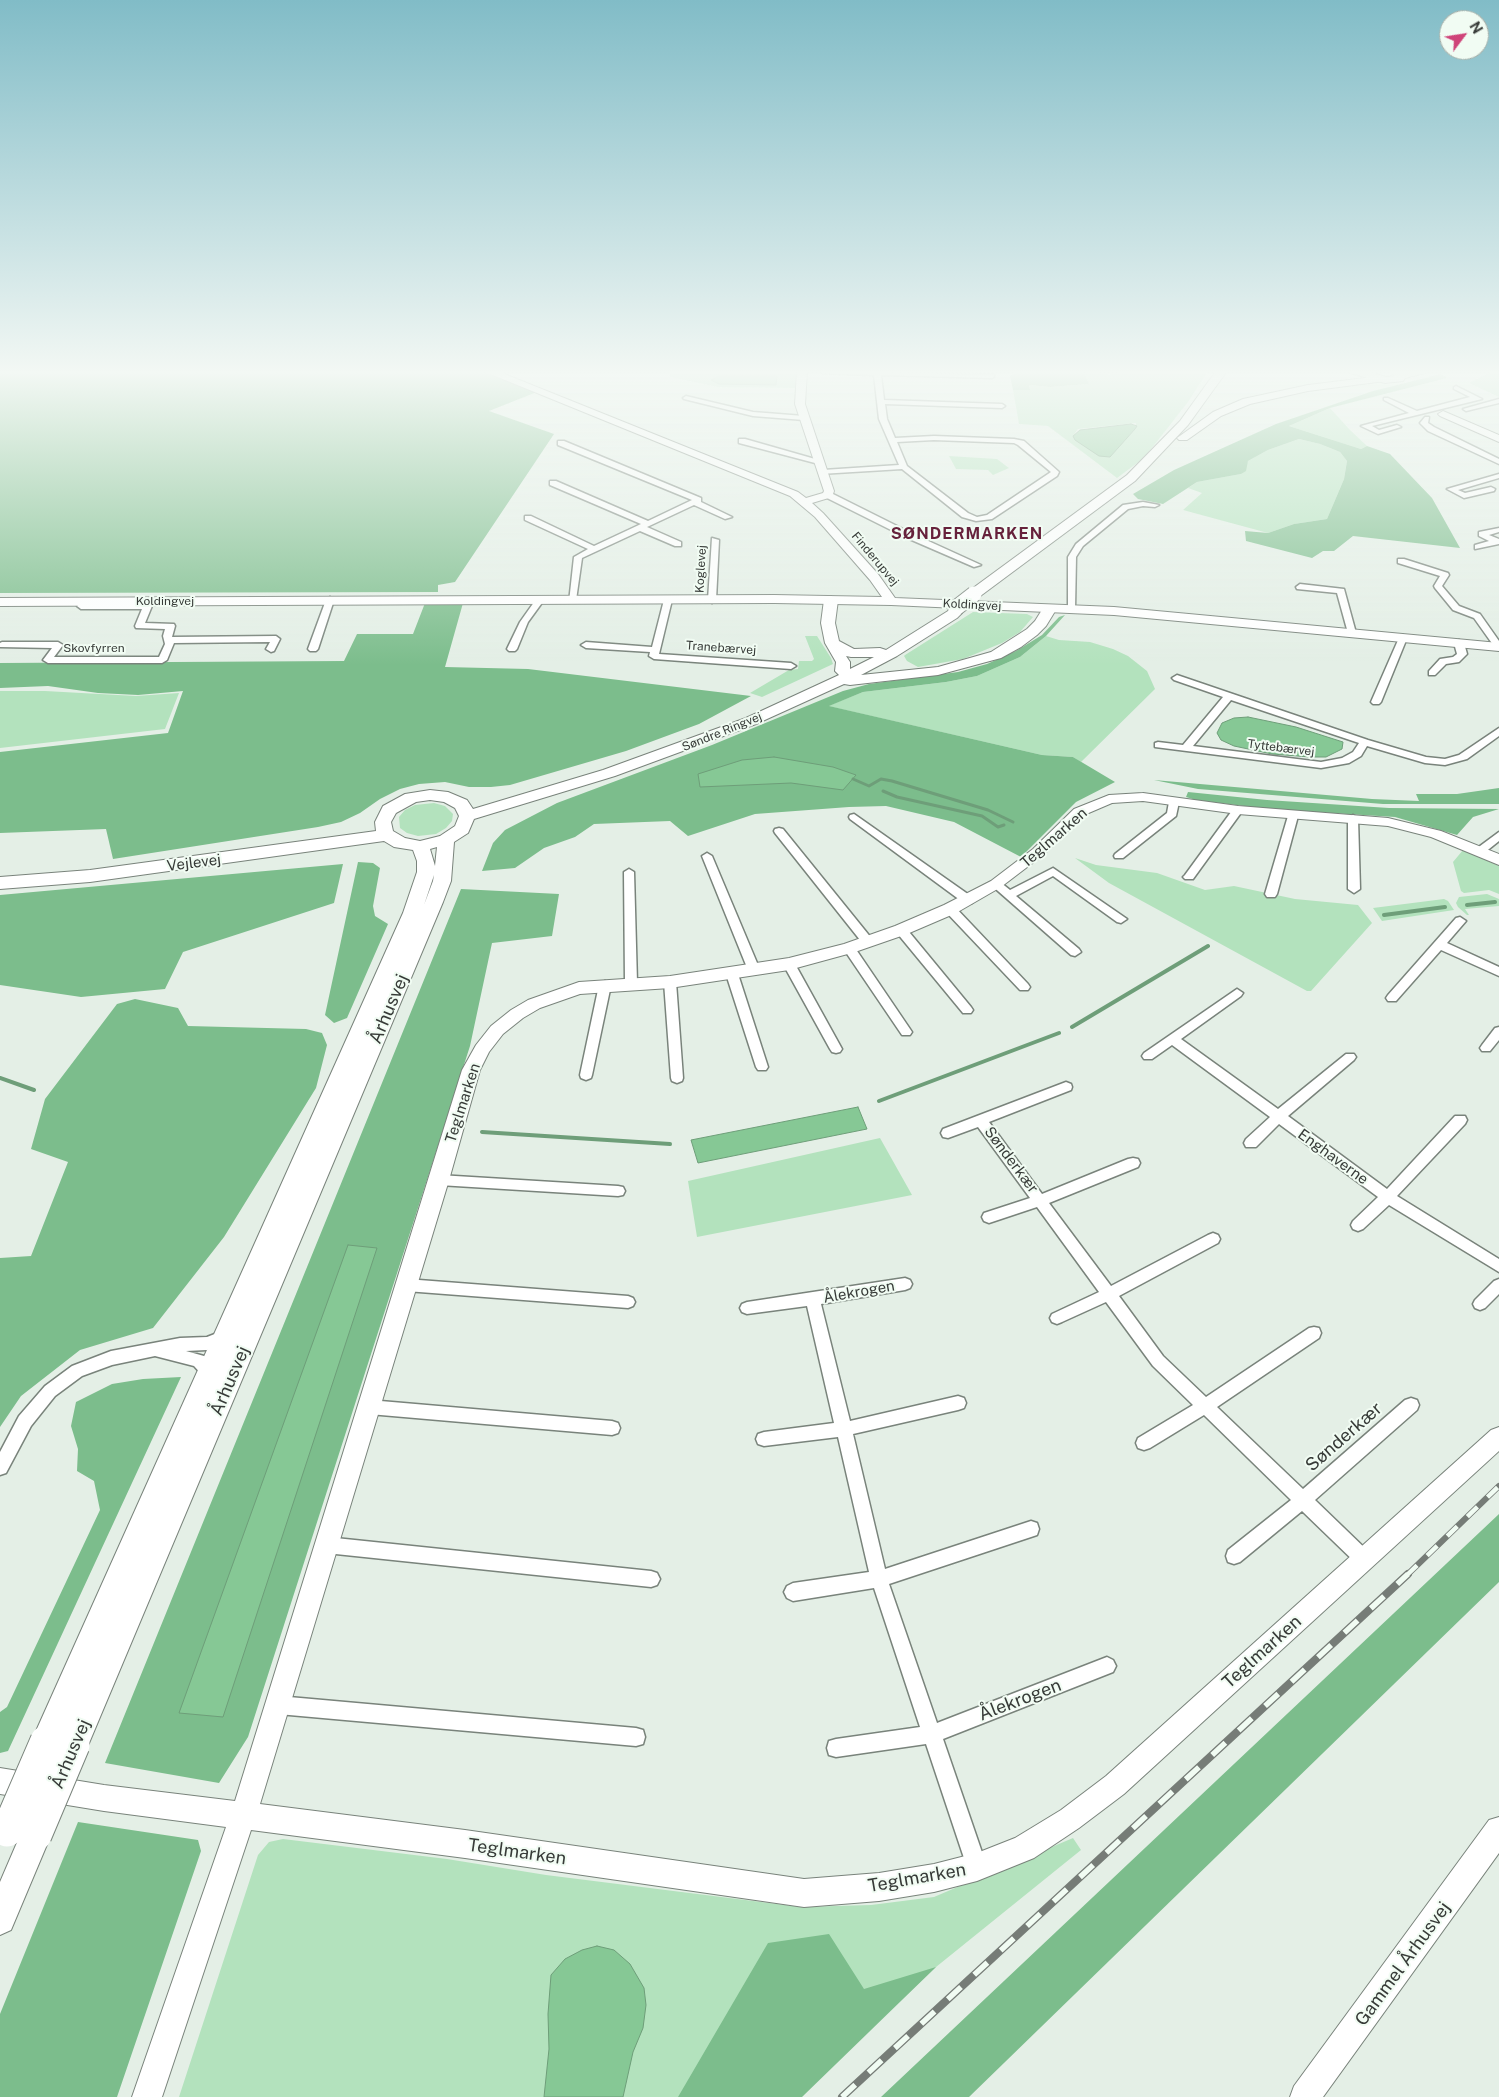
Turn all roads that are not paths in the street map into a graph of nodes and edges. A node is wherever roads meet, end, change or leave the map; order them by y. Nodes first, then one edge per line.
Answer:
1 (623, 469) edge
2 (733, 469) edge
3 (821, 469) edge
4 (873, 469) edge
5 (906, 469) edge
6 (1051, 469) edge
7 (1140, 469) edge
8 (1148, 469) edge
9 (822, 472) junction
10 (1499, 476) edge
11 (553, 483) dead end
12 (1491, 488) dead end
13 (828, 494) junction
14 (695, 502) junction
15 (805, 502) junction
16 (1155, 506) dead end
17 (1084, 513) junction
18 (728, 516) dead end
19 (528, 518) dead end
20 (644, 526) junction
21 (1499, 530) edge
22 (715, 540) dead end
23 (1497, 541) edge
24 (678, 544) dead end
25 (1478, 547) dead end
26 (594, 549) junction
27 (1401, 561) dead end
28 (977, 565) dead end
29 (1300, 587) dead end
30 (330, 600) junction
31 (540, 600) junction
32 (572, 600) junction
33 (668, 600) junction
34 (712, 600) junction
35 (830, 600) junction
36 (891, 601) junction
37 (0, 602) edge
38 (149, 604) junction
39 (81, 606) dead end
40 (1050, 608) junction
41 (1071, 609) junction
42 (1352, 633) junction
43 (1403, 638) junction
44 (169, 640) junction
45 (832, 643) junction
46 (1459, 643) junction
47 (2, 645) dead end
48 (586, 645) dead end
49 (1499, 647) edge
50 (271, 649) dead end
51 (313, 649) dead end
52 (512, 649) dead end
53 (655, 650) junction
54 (886, 652) junction
55 (791, 666) dead end
56 (842, 672) junction
57 (921, 672) junction
58 (1432, 673) dead end
59 (1177, 678) dead end
60 (829, 686) junction
61 (1229, 696) junction
62 (1376, 702) dead end
63 (1499, 731) edge
64 (1365, 742) junction
65 (1158, 745) dead end
66 (1185, 749) junction
67 (1174, 802) junction
68 (464, 810) junction
69 (1238, 810) junction
70 (1293, 816) junction
71 (854, 817) dead end
72 (1353, 818) junction
73 (385, 828) junction
74 (779, 831) dead end
75 (1499, 835) edge
76 (446, 840) junction
77 (420, 846) junction
78 (1480, 851) junction
79 (707, 856) dead end
80 (1119, 856) dead end
81 (1499, 860) edge
82 (629, 872) dead end
83 (0, 876) edge
84 (1189, 877) dead end
85 (0, 883) edge
86 (1354, 889) dead end
87 (1003, 890) junction
88 (1271, 894) dead end
89 (968, 900) junction
90 (950, 909) junction
91 (1121, 919) dead end
92 (1460, 921) dead end
93 (901, 930) junction
94 (868, 942) junction
95 (1439, 944) junction
96 (849, 948) junction
97 (1075, 952) dead end
98 (789, 964) junction
99 (754, 970) junction
100 (1499, 972) edge
101 (732, 974) junction
102 (670, 982) junction
103 (631, 983) junction
104 (605, 985) junction
105 (1024, 986) dead end
106 (1237, 993) dead end
107 (1392, 998) dead end
108 (967, 1010) dead end
109 (1499, 1031) edge
110 (906, 1032) dead end
111 (1173, 1039) junction
112 (1486, 1048) dead end
113 (836, 1049) dead end
114 (1148, 1056) dead end
115 (1350, 1058) dead end
116 (762, 1067) dead end
117 (586, 1075) dead end
118 (677, 1078) dead end
119 (1066, 1087) dead end
120 (1278, 1117) junction
121 (1460, 1120) dead end
122 (981, 1121) junction
123 (948, 1133) dead end
124 (1251, 1142) dead end
125 (1133, 1162) dead end
126 (439, 1180) junction
127 (618, 1191) dead end
128 (1388, 1197) junction
129 (1041, 1200) junction
130 (989, 1217) dead end
131 (1358, 1225) dead end
132 (1213, 1240) dead end
133 (1499, 1266) edge
134 (905, 1284) dead end
135 (406, 1285) junction
136 (1499, 1285) edge
137 (1110, 1294) junction
138 (813, 1299) junction
139 (628, 1302) dead end
140 (1480, 1304) dead end
141 (747, 1308) dead end
142 (1057, 1318) dead end
143 (1314, 1333) dead end
144 (225, 1336) junction
145 (156, 1350) junction
146 (209, 1372) junction
147 (958, 1403) dead end
148 (1411, 1405) dead end
149 (1206, 1406) junction
150 (369, 1407) junction
151 (612, 1428) dead end
152 (844, 1429) junction
153 (1499, 1437) edge
154 (764, 1439) dead end
155 (1144, 1442) dead end
156 (0, 1468) edge
157 (1303, 1500) junction
158 (1031, 1529) dead end
159 (326, 1545) junction
160 (1234, 1556) dead end
161 (1365, 1560) junction
162 (652, 1579) dead end
163 (879, 1579) junction
164 (793, 1592) dead end
165 (1107, 1666) dead end
166 (278, 1705) junction
167 (933, 1734) junction
168 (636, 1737) dead end
169 (60, 1743) junction
170 (836, 1748) dead end
171 (0, 1781) edge
172 (243, 1816) junction
173 (1499, 1830) edge
174 (14, 1837) edge
175 (977, 1867) junction
176 (0, 1919) edge
177 (146, 2097) edge
178 (1305, 2097) edge

1 - 14 street
2 - 15 street, Finderupvej
3 - 9 street
4 - 9 street
5 - 6 street
7 - 17 main road, Søndre Ringvej
8 - 17 main road
9 - 13 street
10 - 12 street
11 - 20 street
13 - 15 street
13 - 28 street
14 - 18 street
14 - 20 street
15 - 36 street, Finderupvej
16 - 41 street
17 - 54 main road, Søndre Ringvej, bridge
19 - 26 street
20 - 24 street
20 - 26 street
21 - 23 street
22 - 34 street, Koglevej
23 - 25 street
26 - 32 street
27 - 49 street, Koldingvej
29 - 42 street
30 - 31 street, Koldingvej
30 - 38 street, Koldingvej
30 - 51 street
31 - 32 street, Koldingvej
31 - 52 street
32 - 33 street, Koldingvej
33 - 34 street, Koldingvej
33 - 53 street
34 - 35 street, Koldingvej
35 - 36 street, Koldingvej
35 - 45 main road
36 - 40 street, Koldingvej
37 - 38 street, Koldingvej
38 - 39 street
38 - 44 street, Skovfyrren
40 - 41 street, Koldingvej
40 - 57 main road
41 - 42 street, Koldingvej
42 - 43 street, Koldingvej
43 - 46 street, Koldingvej
43 - 62 street
44 - 47 street, Skovfyrren
44 - 50 street
45 - 54 main road
45 - 56 main road
46 - 49 street, Koldingvej
46 - 58 street
48 - 53 street, Tranebærvej
53 - 55 street, Tranebærvej
54 - 56 main road, Søndre Ringvej
54 - 57 main road
54 - 60 main road, Søndre Ringvej
56 - 68 main road, Søndre Ringvej
57 - 60 main road
59 - 61 street, Tyttebærvej
60 - 68 main road, Søndre Ringvej
61 - 64 street, Tyttebærvej
61 - 66 street
63 - 64 street, Tyttebærvej
64 - 66 street, Tyttebærvej
65 - 66 street, Tyttebærvej
67 - 69 street, Teglmarken
67 - 80 street
67 - 87 street, Teglmarken
68 - 73 main road
68 - 76 main road
69 - 70 street, Teglmarken
69 - 84 street
70 - 72 street, Teglmarken
70 - 88 street
71 - 89 street
72 - 78 street, Teglmarken
72 - 86 street
73 - 77 main road
73 - 83 main road, Vejlevej
73 - 85 main road, Vejlevej
74 - 94 street
75 - 78 street
76 - 77 main road
76 - 169 main road, Århusvej
77 - 144 main road, Århusvej
78 - 81 street, Teglmarken
79 - 99 street
82 - 103 street
87 - 89 street, Teglmarken
87 - 91 street, Teglmarken
87 - 97 street
89 - 90 street, Teglmarken
90 - 93 street, Teglmarken
90 - 105 street
92 - 95 street
93 - 94 street, Teglmarken
93 - 108 street
94 - 96 street, Teglmarken
95 - 100 street
95 - 107 street
96 - 98 street, Teglmarken
96 - 110 street
98 - 99 street, Teglmarken
98 - 113 street
99 - 101 street, Teglmarken
101 - 102 street, Teglmarken
101 - 116 street
102 - 103 street, Teglmarken
102 - 118 street
103 - 104 street, Teglmarken
104 - 117 street
104 - 126 street, Teglmarken
106 - 111 street
109 - 112 street
111 - 114 street
111 - 120 street, Enghaverne
115 - 120 street
119 - 122 street, Sønderkær
120 - 124 street
120 - 128 street, Enghaverne
121 - 128 street
122 - 123 street, Sønderkær
122 - 129 street, Sønderkær
125 - 129 street, Sønderkær
126 - 127 street
126 - 135 street, Teglmarken
128 - 131 street
128 - 133 street, Enghaverne
129 - 130 street, Sønderkær
129 - 137 street, Sønderkær
132 - 137 street
134 - 138 street, Ålekrogen
135 - 139 street
135 - 150 street, Teglmarken
136 - 140 street
137 - 142 street
137 - 149 street, Sønderkær
138 - 141 street, Ålekrogen
138 - 152 street, Ålekrogen
143 - 149 street
144 - 145 street
144 - 146 main road, Århusvej
145 - 146 street
145 - 156 street
146 - 169 main road, Århusvej
147 - 152 street
148 - 157 street, Sønderkær
149 - 155 street
149 - 157 street, Sønderkær
150 - 151 street
150 - 159 street, Teglmarken
152 - 154 street
152 - 163 street, Ålekrogen
153 - 161 street, Teglmarken
157 - 160 street, Sønderkær
157 - 161 street, Sønderkær
158 - 163 street
159 - 162 street
159 - 166 street, Teglmarken
161 - 175 street, Teglmarken
163 - 164 street
163 - 167 street, Ålekrogen
165 - 167 street, Ålekrogen
166 - 168 street
166 - 172 street, Teglmarken
167 - 170 street, Ålekrogen
167 - 175 street, Ålekrogen
169 - 174 main road, Århusvej, bridge
171 - 172 street, Teglmarken
172 - 175 street, Teglmarken
172 - 177 street, Teglmarken
173 - 178 street, Gammel Århusvej
174 - 176 main road, Århusvej

